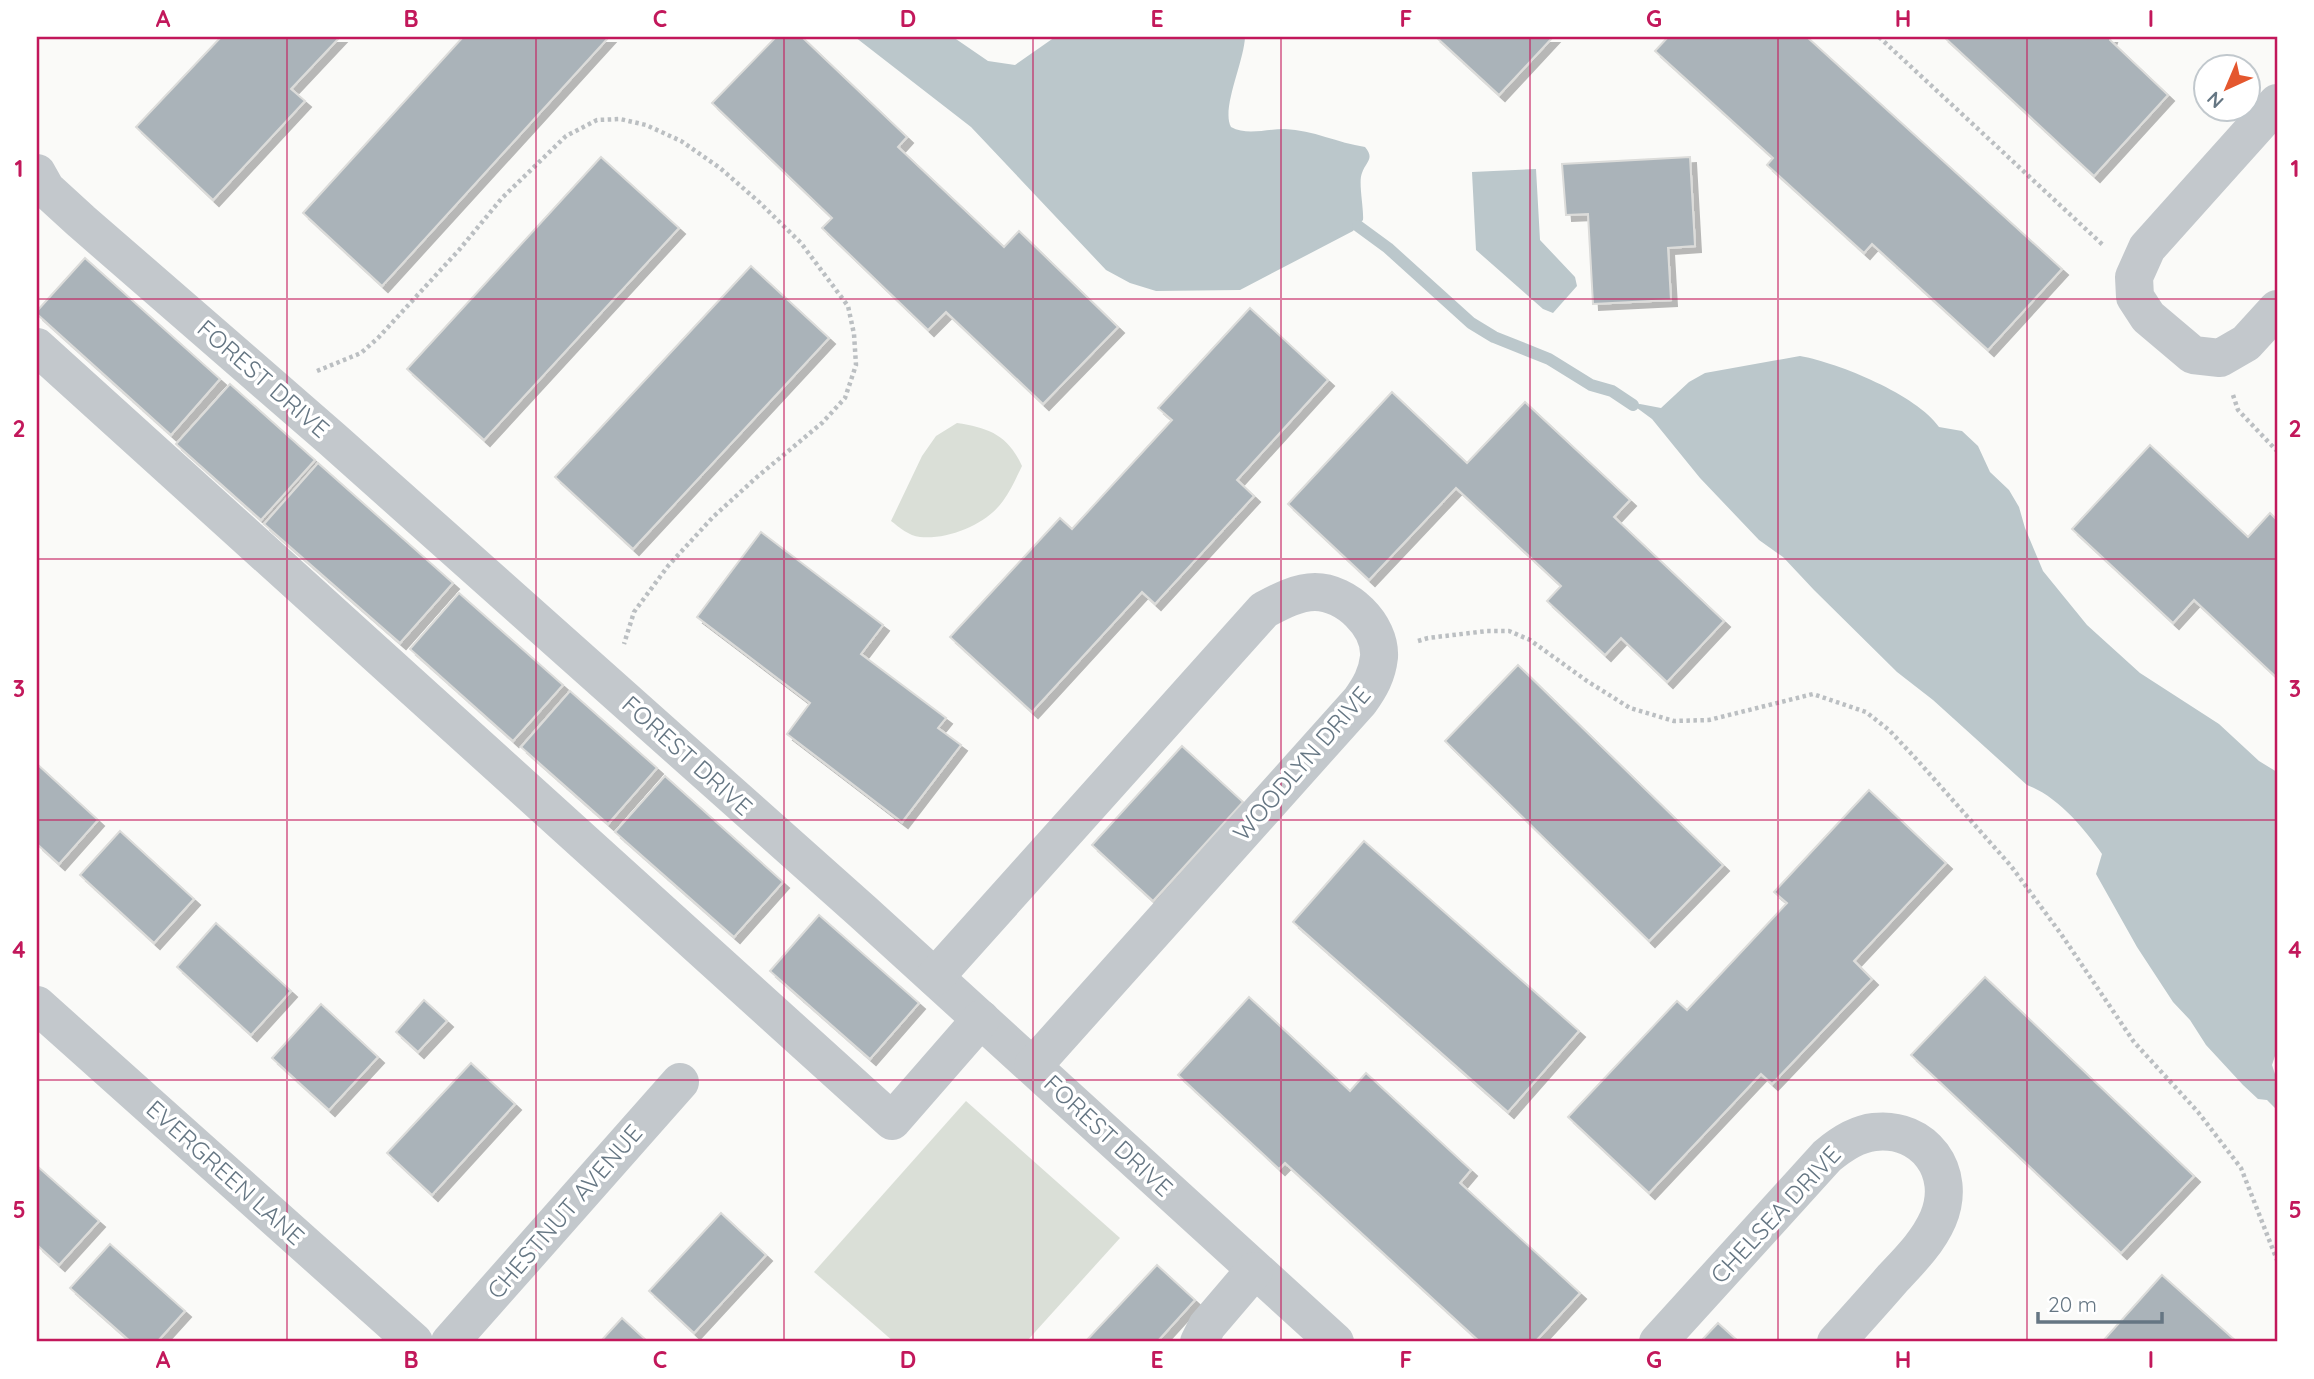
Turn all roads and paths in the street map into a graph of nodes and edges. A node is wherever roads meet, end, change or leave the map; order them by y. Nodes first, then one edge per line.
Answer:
1 (1879, 37) edge
2 (2277, 103) edge
3 (37, 173) edge
4 (49, 209) edge
5 (2134, 277) junction
6 (2277, 309) edge
7 (37, 347) edge
8 (2220, 358) junction
9 (272, 386) junction
10 (2277, 451) edge
11 (1379, 654) junction
12 (612, 689) junction
13 (934, 977) junction
14 (37, 1004) edge
15 (981, 1019) junction
16 (1032, 1066) junction
17 (680, 1082) dead end
18 (2277, 1260) edge
19 (1254, 1270) junction
20 (414, 1342) edge
21 (450, 1342) edge
22 (1199, 1342) edge
23 (1335, 1342) edge
24 (1658, 1342) edge
25 (1836, 1342) edge

1 - 5 path
2 - 5 street
3 - 4 street, FOREST DRIVE
4 - 9 street, FOREST DRIVE
5 - 8 street
6 - 8 street
7 - 15 street
8 - 10 path
9 - 12 street, FOREST DRIVE
9 - 12 path
11 - 13 street, WOODLYN DRIVE
11 - 16 street, WOODLYN DRIVE
11 - 18 path
12 - 13 street, FOREST DRIVE
13 - 15 street, FOREST DRIVE
14 - 20 street, EVERGREEN LANE
15 - 16 street, FOREST DRIVE
16 - 19 street, FOREST DRIVE
17 - 21 street, CHESTNUT AVENUE
19 - 22 street
19 - 23 street, FOREST DRIVE
24 - 25 street, CHELSEA DRIVE

